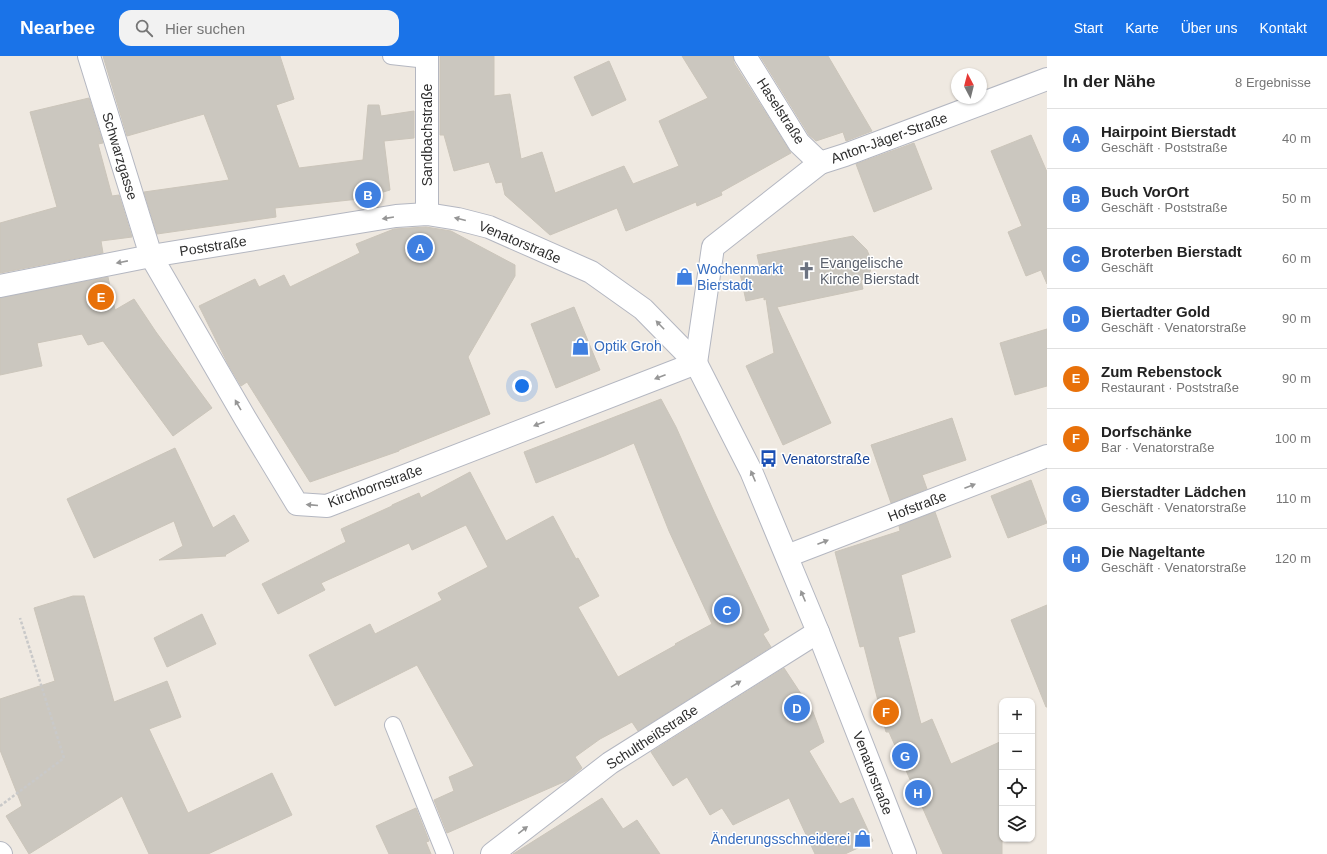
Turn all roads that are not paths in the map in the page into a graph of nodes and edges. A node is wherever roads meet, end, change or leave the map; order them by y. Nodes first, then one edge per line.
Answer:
1 (89, 56) edge
2 (391, 56) edge
3 (745, 56) edge
4 (427, 58) edge
5 (1047, 79) edge
6 (820, 163) junction
7 (427, 214) junction
8 (151, 256) junction
9 (0, 286) edge
10 (696, 363) junction
11 (1047, 456) edge
12 (786, 556) junction
13 (818, 632) junction
14 (393, 726) dead end
15 (445, 854) edge
16 (492, 854) edge
17 (905, 854) edge

1 - 8 street, Schwarzgasse
2 - 4 lane
3 - 6 street, Haselstraße
4 - 7 street, Sandbachstraße
5 - 6 street, Anton-Jäger-Straße
6 - 10 street
7 -> 8 street, Poststraße
10 -> 7 street, Venatorstraße
8 -> 9 street, Poststraße
10 -> 8 street, Kirchbornstraße
12 -> 10 street, Venatorstraße
12 -> 11 street, Hofstraße
13 -> 12 street, Venatorstraße
16 -> 13 street, Schultheißstraße
13 - 17 street, Venatorstraße
14 - 15 lane

